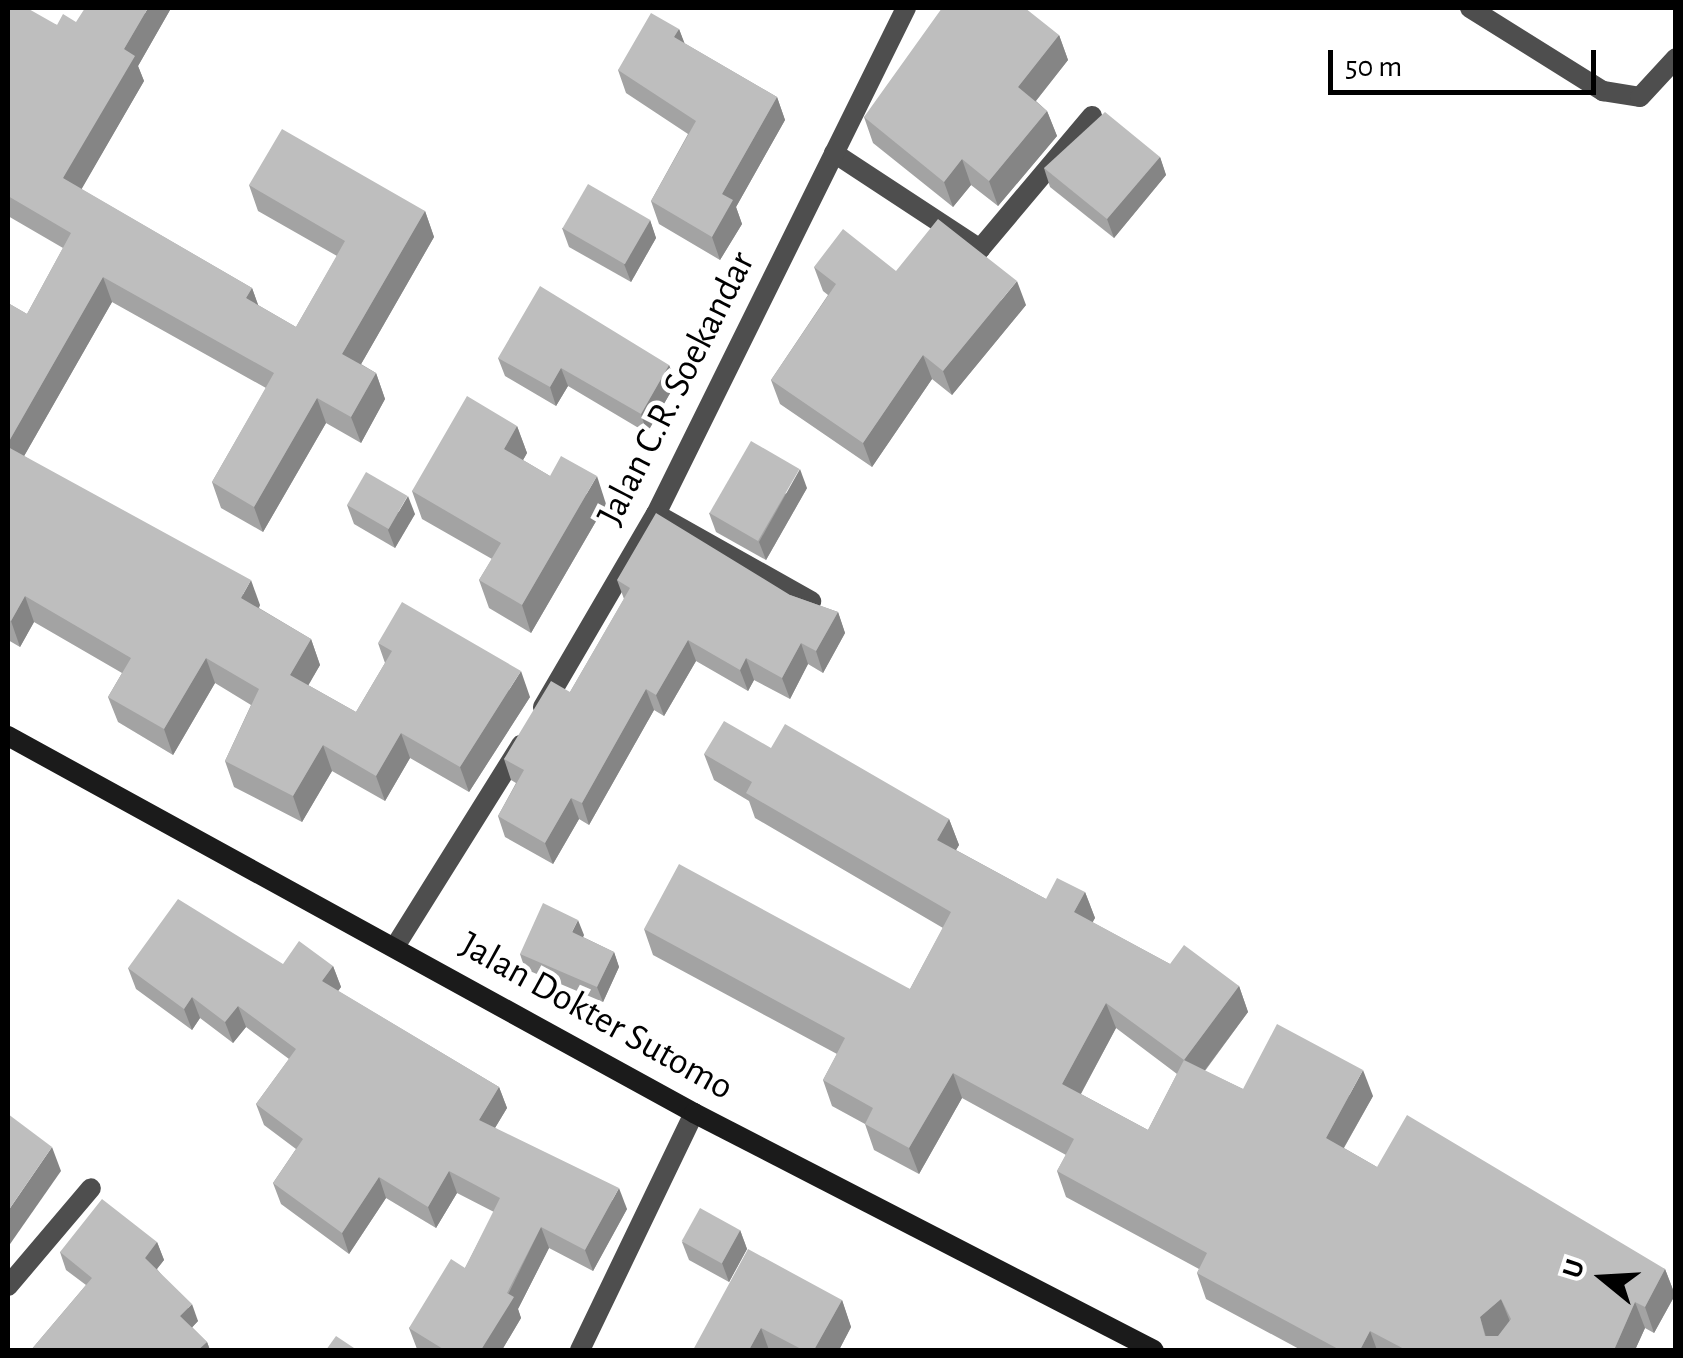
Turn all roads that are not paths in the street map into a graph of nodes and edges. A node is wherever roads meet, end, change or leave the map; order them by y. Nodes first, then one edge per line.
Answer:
1 (906, 8) edge
2 (1470, 8) edge
3 (1676, 58) edge
4 (1092, 116) dead end
5 (834, 153) junction
6 (656, 514) junction
7 (811, 600) edge
8 (8, 736) edge
9 (396, 945) junction
10 (694, 1113) junction
11 (91, 1188) dead end
12 (8, 1286) edge
13 (580, 1350) edge
14 (1154, 1350) edge

1 - 5 street, Jalan C.R. Soekandar
2 - 3 street
4 - 5 street
5 - 6 street, Jalan C.R. Soekandar
6 - 7 street
6 - 9 street, Jalan C.R. Soekandar
8 - 9 main road, Jalan Dokter Sutomo
9 - 10 main road, Jalan Dokter Sutomo
10 - 13 street
10 - 14 main road, Jalan Dokter Sutomo
11 - 12 street

